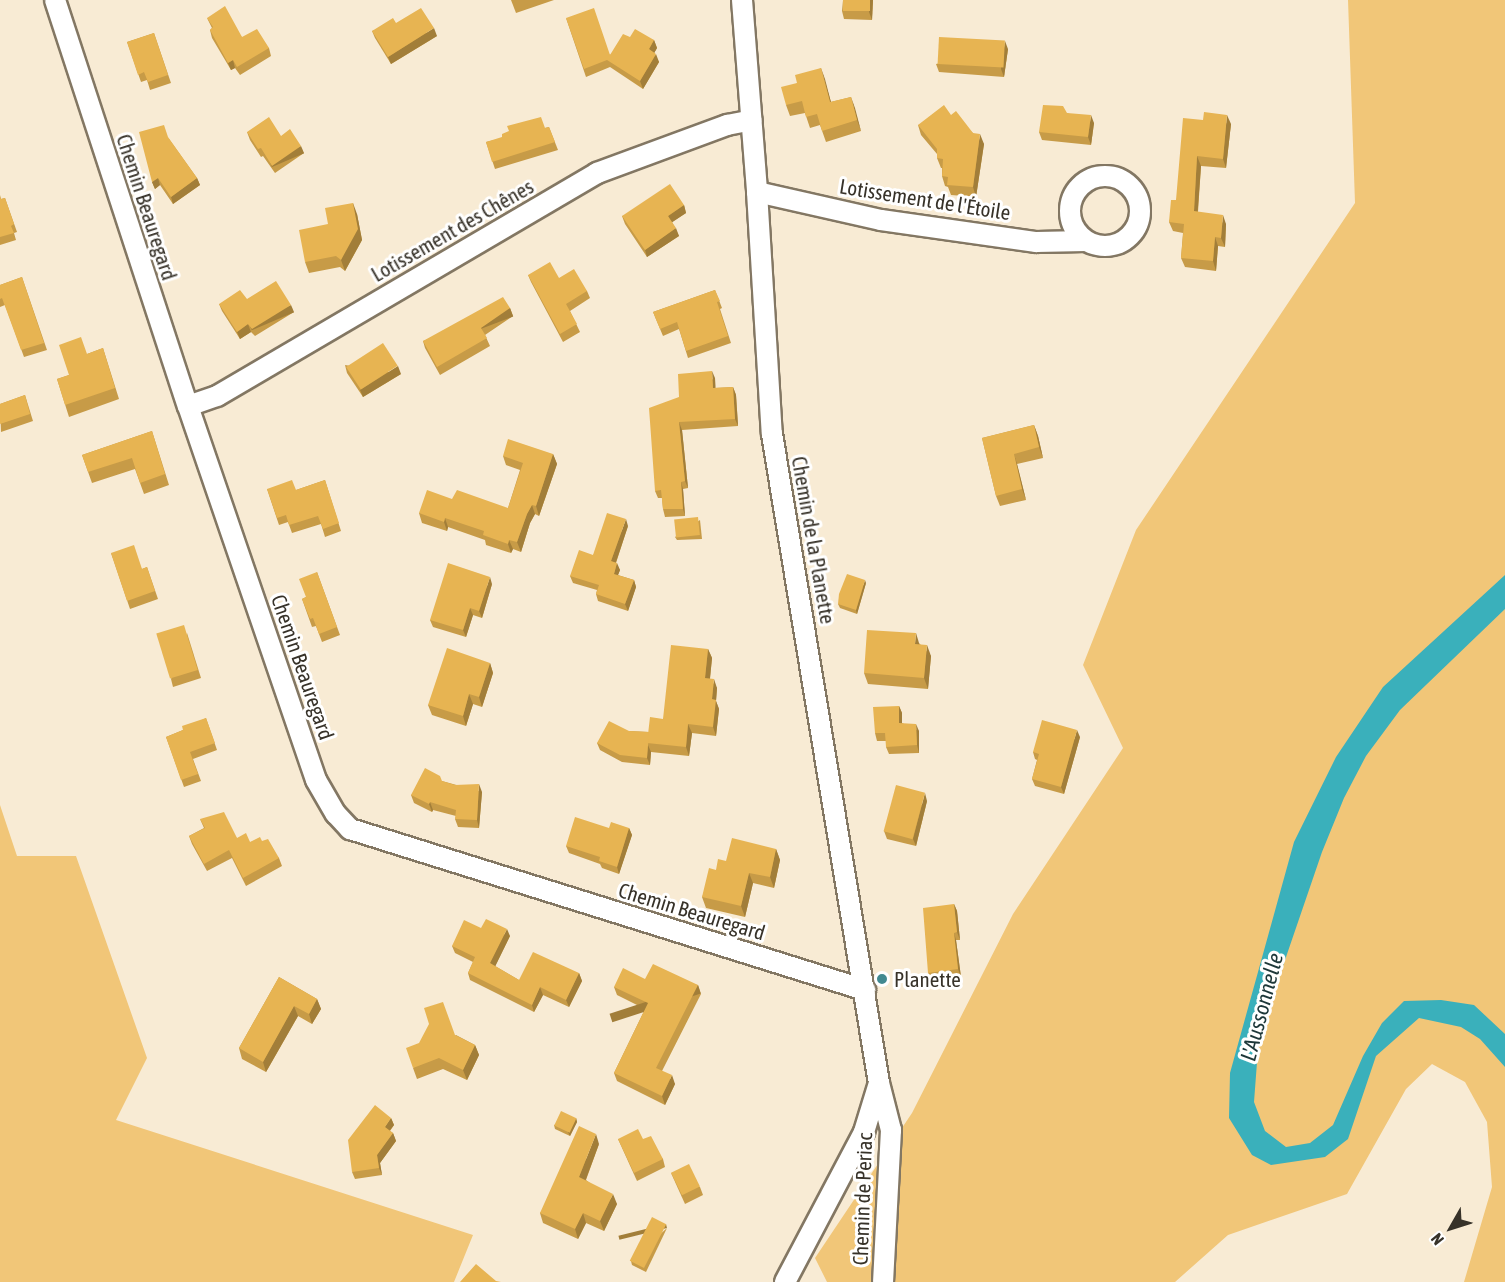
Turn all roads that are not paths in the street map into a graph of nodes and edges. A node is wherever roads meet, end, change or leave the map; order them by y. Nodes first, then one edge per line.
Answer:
1 (55, 0) edge
2 (742, 0) edge
3 (752, 120) junction
4 (757, 192) junction
5 (1086, 241) dead end
6 (188, 406) junction
7 (865, 990) junction
8 (879, 1083) junction
9 (785, 1282) edge
10 (883, 1282) edge

1 - 6 street, Chemin Beauregard
2 - 3 street, Chemin de la Planette
3 - 4 street, Chemin de la Planette
3 - 6 street, Lotissement des Chênes
4 - 5 street, Lotissement de l'Étoile
4 - 7 street, Chemin de la Planette
6 - 7 street, Chemin Beauregard
7 - 8 street, Chemin de la Planette
8 - 9 street
8 - 10 street, Chemin de Periac

